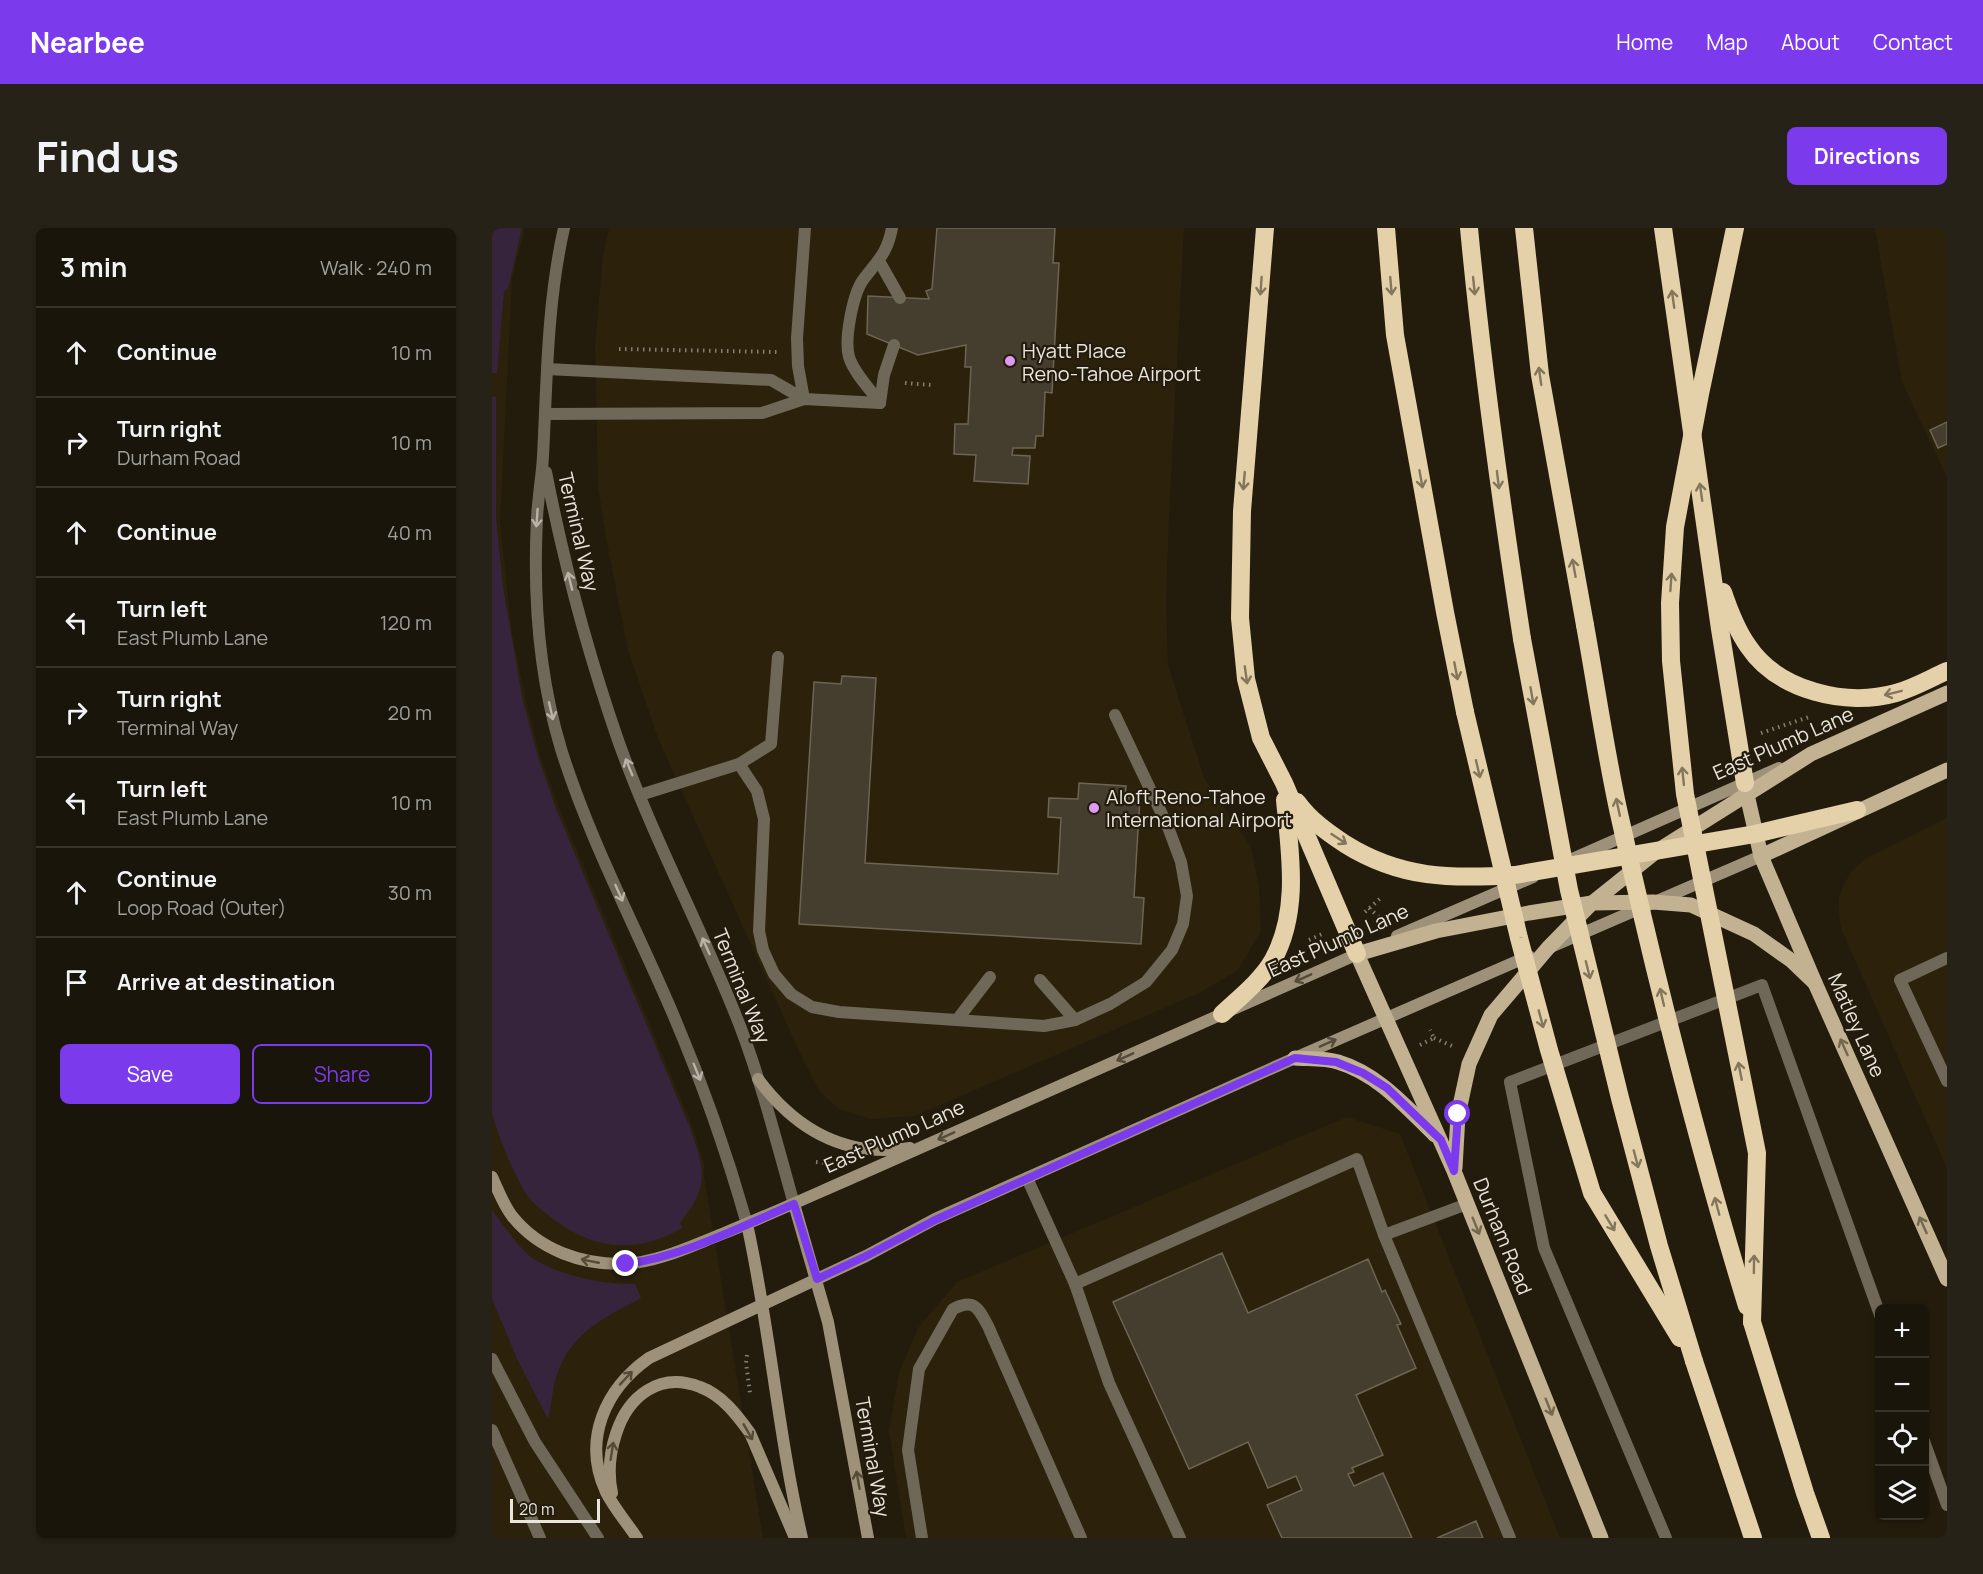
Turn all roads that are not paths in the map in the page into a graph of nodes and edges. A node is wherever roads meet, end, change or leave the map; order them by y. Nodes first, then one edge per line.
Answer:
1 (564, 228) edge
2 (805, 228) edge
3 (892, 228) edge
4 (1265, 228) edge
5 (1386, 228) edge
6 (1468, 228) edge
7 (1524, 228) edge
8 (1663, 228) edge
9 (1735, 228) edge
10 (879, 261) junction
11 (900, 298) dead end
12 (894, 345) dead end
13 (547, 369) junction
14 (804, 399) junction
15 (880, 403) junction
16 (545, 414) junction
17 (543, 459) junction
18 (1709, 550) junction
19 (778, 657) dead end
20 (1947, 671) edge
21 (1947, 693) edge
22 (1115, 715) dead end
23 (1947, 763) edge
24 (739, 764) junction
25 (1947, 770) edge
26 (1284, 783) junction
27 (1919, 783) junction
28 (1746, 789) junction
29 (640, 795) junction
30 (1857, 810) junction
31 (1755, 834) junction
32 (1657, 851) junction
33 (1761, 856) junction
34 (1556, 867) junction
35 (1653, 902) junction
36 (1592, 903) junction
37 (1548, 948) junction
38 (1357, 954) junction
39 (1947, 958) edge
40 (990, 977) dead end
41 (1040, 980) dead end
42 (1815, 983) junction
43 (1222, 1014) junction
44 (1386, 1018) junction
45 (957, 1020) junction
46 (1075, 1020) junction
47 (1295, 1058) junction
48 (758, 1079) junction
49 (1947, 1081) edge
50 (1441, 1140) junction
51 (923, 1146) junction
52 (1454, 1171) junction
53 (492, 1177) edge
54 (1027, 1178) junction
55 (794, 1204) junction
56 (1467, 1204) junction
57 (747, 1224) junction
58 (1384, 1235) junction
59 (817, 1279) junction
60 (1947, 1279) edge
61 (1075, 1284) junction
62 (763, 1304) junction
63 (1876, 1304) edge
64 (1752, 1322) junction
65 (492, 1359) edge
66 (1694, 1361) junction
67 (492, 1431) edge
68 (1929, 1456) edge
69 (1947, 1505) edge
70 (616, 1509) junction
71 (540, 1538) edge
72 (598, 1538) edge
73 (637, 1538) edge
74 (795, 1538) edge
75 (802, 1538) edge
76 (868, 1538) edge
77 (922, 1538) edge
78 (1080, 1538) edge
79 (1180, 1538) edge
80 (1510, 1538) edge
81 (1601, 1538) edge
82 (1665, 1538) edge
83 (1753, 1538) edge
84 (1821, 1538) edge

1 - 13 street, Terminal Way
2 - 14 street
3 - 10 street
4 -> 26 highway
5 -> 66 highway, bridge
6 -> 66 highway, bridge
64 -> 7 highway, bridge
18 -> 8 highway
64 -> 9 highway, bridge
10 - 11 street
10 - 15 street
12 - 15 street
13 - 14 street
13 - 16 street, Terminal Way
14 - 15 street
14 - 16 street
16 - 17 street, Terminal Way
29 -> 17 street, Terminal Way
17 -> 57 street, Terminal Way
20 -> 18 highway
18 - 28 highway
19 - 24 street
21 - 28 main road, East Plumb Lane
22 - 46 street
23 - 27 main road
24 - 29 street
24 - 45 street
25 - 27 main road
26 -> 34 highway
26 - 38 highway
26 - 43 highway
27 - 30 main road
28 - 31 main road, Matley Lane
28 - 32 main road, East Plumb Lane
28 - 34 main road, East Plumb Lane
48 -> 29 street, Terminal Way
30 - 31 highway
30 - 33 main road
31 - 32 highway
31 - 33 main road, Matley Lane
32 - 34 highway
32 - 36 main road, East Plumb Lane
33 - 35 main road
33 - 42 main road, Matley Lane
34 - 38 main road, East Plumb Lane
35 - 36 main road
35 - 37 main road
35 - 42 main road
36 - 37 main road, East Plumb Lane
36 - 38 main road
37 - 44 main road
37 - 52 main road, East Plumb Lane
38 -> 43 main road, East Plumb Lane
38 - 44 main road, Durham Road
39 - 49 street
40 - 45 street
41 - 46 street
60 -> 42 main road, Matley Lane
43 -> 51 main road, East Plumb Lane
47 -> 44 main road
44 - 50 main road, Durham Road
45 - 46 street
47 - 50 main road
47 - 54 main road
48 - 51 main road
48 - 55 street, Terminal Way
50 - 52 main road, Durham Road
51 - 55 main road, East Plumb Lane
52 - 56 main road, Durham Road
57 -> 53 main road, East Plumb Lane
54 - 59 main road
54 - 61 street
55 - 57 main road, East Plumb Lane
55 - 59 main road, Terminal Way
56 - 58 street
56 -> 81 main road, Durham Road
57 - 62 main road, Terminal Way
58 - 61 street
58 - 80 street
59 - 62 main road
76 -> 59 main road, Terminal Way
61 - 79 street
70 -> 62 main road
62 - 75 main road, Terminal Way
63 - 82 street
64 - 84 highway
65 - 72 street
66 - 83 highway
67 - 71 street
68 - 69 street
70 - 73 main road
70 -> 74 main road
77 - 78 street

